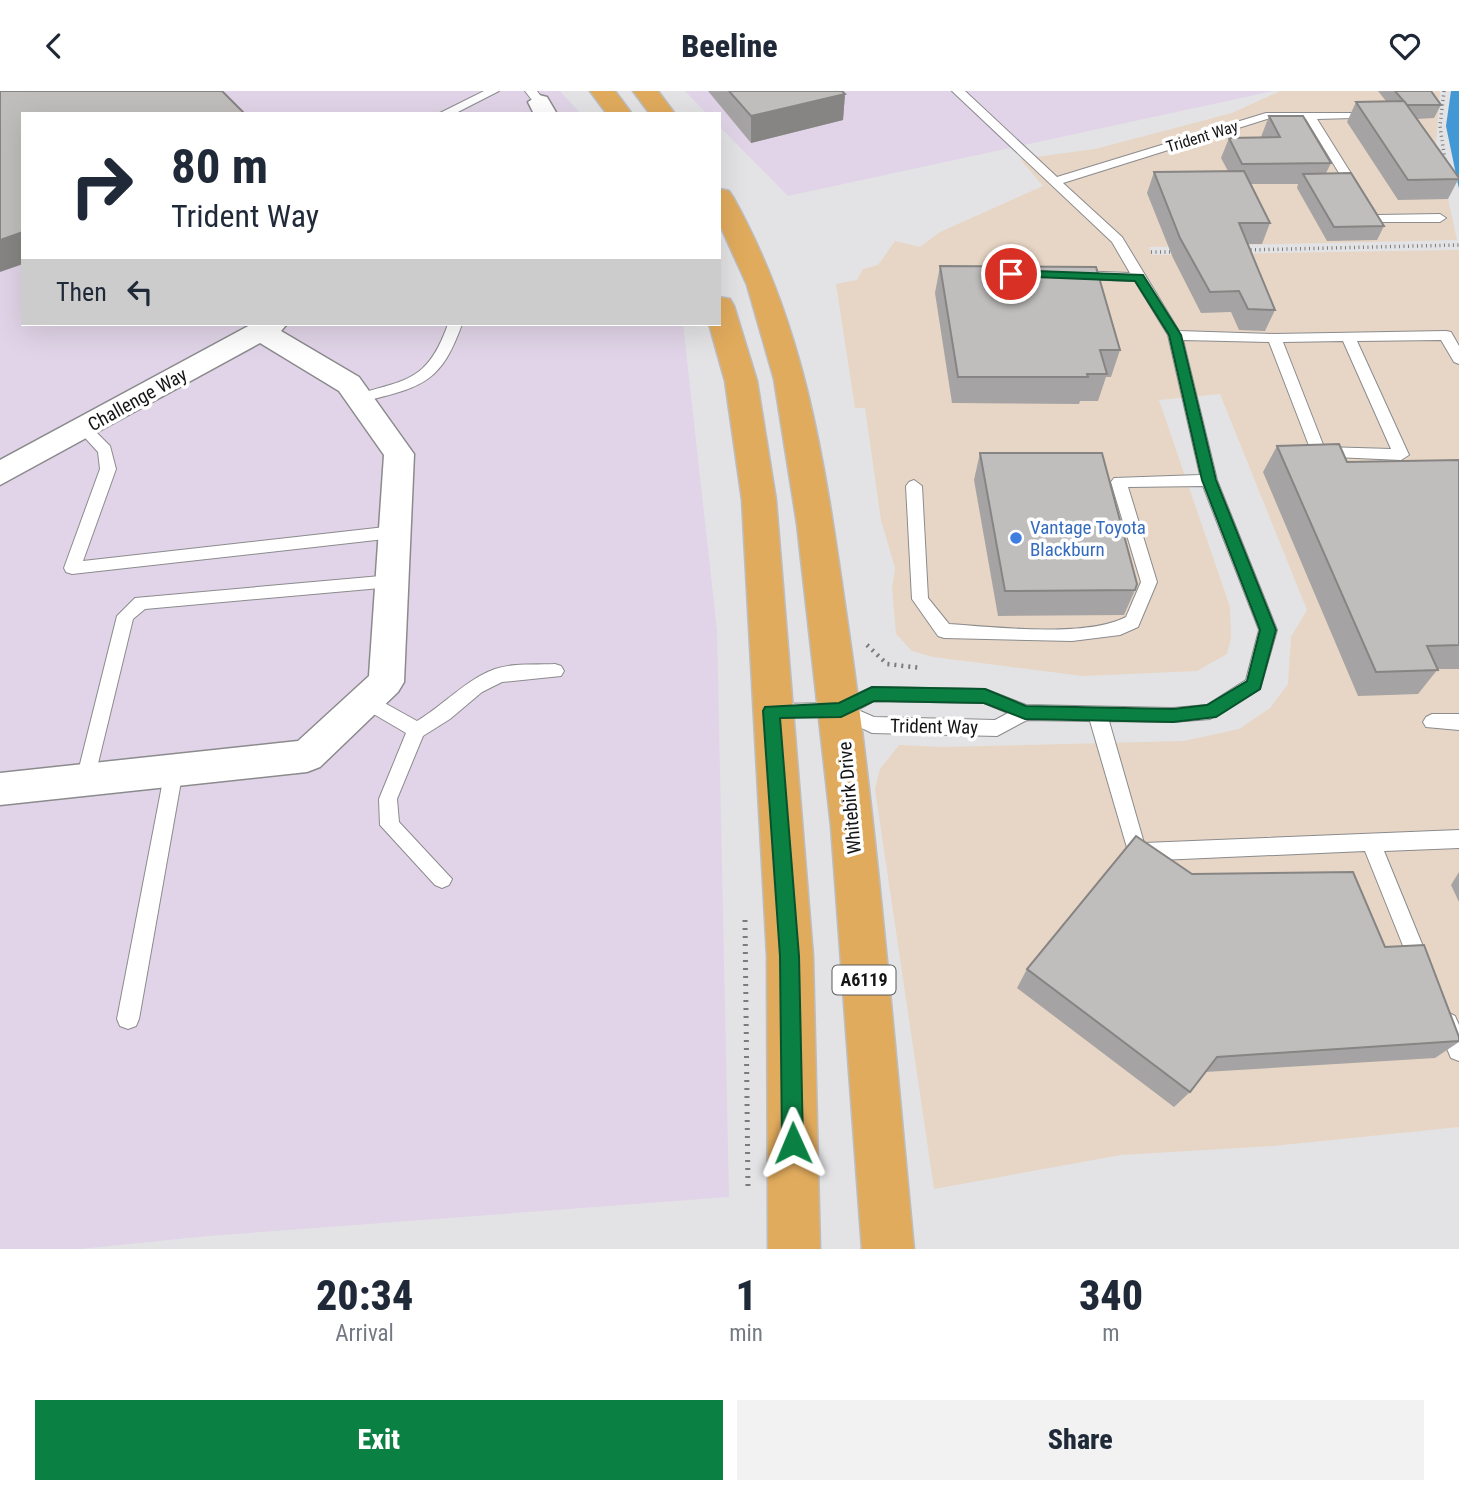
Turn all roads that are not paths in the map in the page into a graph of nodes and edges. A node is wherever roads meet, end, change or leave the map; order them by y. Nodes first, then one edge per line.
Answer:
1 (493, 91) edge
2 (602, 91) edge
3 (645, 91) edge
4 (958, 91) edge
5 (448, 112) edge
6 (618, 112) edge
7 (661, 112) edge
8 (1309, 115) junction
9 (1353, 115) edge
10 (1055, 182) junction
11 (721, 201) edge
12 (1440, 218) dead end
13 (1057, 275) edge
14 (1139, 277) junction
15 (721, 313) edge
16 (453, 326) edge
17 (267, 327) edge
18 (1175, 335) junction
19 (1348, 337) junction
20 (1274, 338) junction
21 (1459, 359) edge
22 (359, 398) junction
23 (83, 428) junction
24 (0, 474) edge
25 (1209, 480) junction
26 (914, 486) dead end
27 (394, 533) junction
28 (392, 581) junction
29 (555, 671) dead end
30 (366, 701) junction
31 (841, 710) junction
32 (771, 711) junction
33 (1025, 712) junction
34 (1097, 712) junction
35 (1432, 722) dead end
36 (1459, 722) edge
37 (416, 731) junction
38 (174, 770) junction
39 (85, 780) junction
40 (0, 789) edge
41 (1459, 839) edge
42 (1371, 843) junction
43 (442, 879) dead end
44 (128, 1019) dead end
45 (1459, 1051) edge
46 (794, 1249) edge
47 (888, 1249) edge

1 - 5 lane
2 - 6 highway
3 - 7 highway
4 - 10 lane, Trident Way
8 - 9 lane, Trident Way
8 - 10 lane, Trident Way
8 - 12 lane
10 - 14 lane, Trident Way
11 - 31 highway, Whitebirk Drive / A6119
13 - 14 lane
14 - 18 lane, Trident Way
15 - 32 highway
16 - 22 lane
17 - 22 street
17 - 23 street, Challenge Way
18 - 20 lane
18 - 25 lane, Trident Way
19 - 20 lane
19 - 20 lane
19 - 21 lane
22 - 27 street
23 - 24 street, Challenge Way
23 - 27 lane
25 - 26 lane
25 - 34 lane, Trident Way
27 - 28 street
28 - 30 street
28 - 39 lane
29 - 37 lane
30 - 37 lane
30 - 38 street
31 - 32 lane, Trident Way
31 - 33 lane, Trident Way
31 - 33 lane, Trident Way
31 - 47 highway, Whitebirk Drive / A6119
32 - 46 highway
33 - 34 lane, Trident Way
34 - 42 lane
35 - 36 lane
37 - 43 lane
38 - 39 street
38 - 44 lane
39 - 40 street
41 - 42 lane
42 - 45 lane

